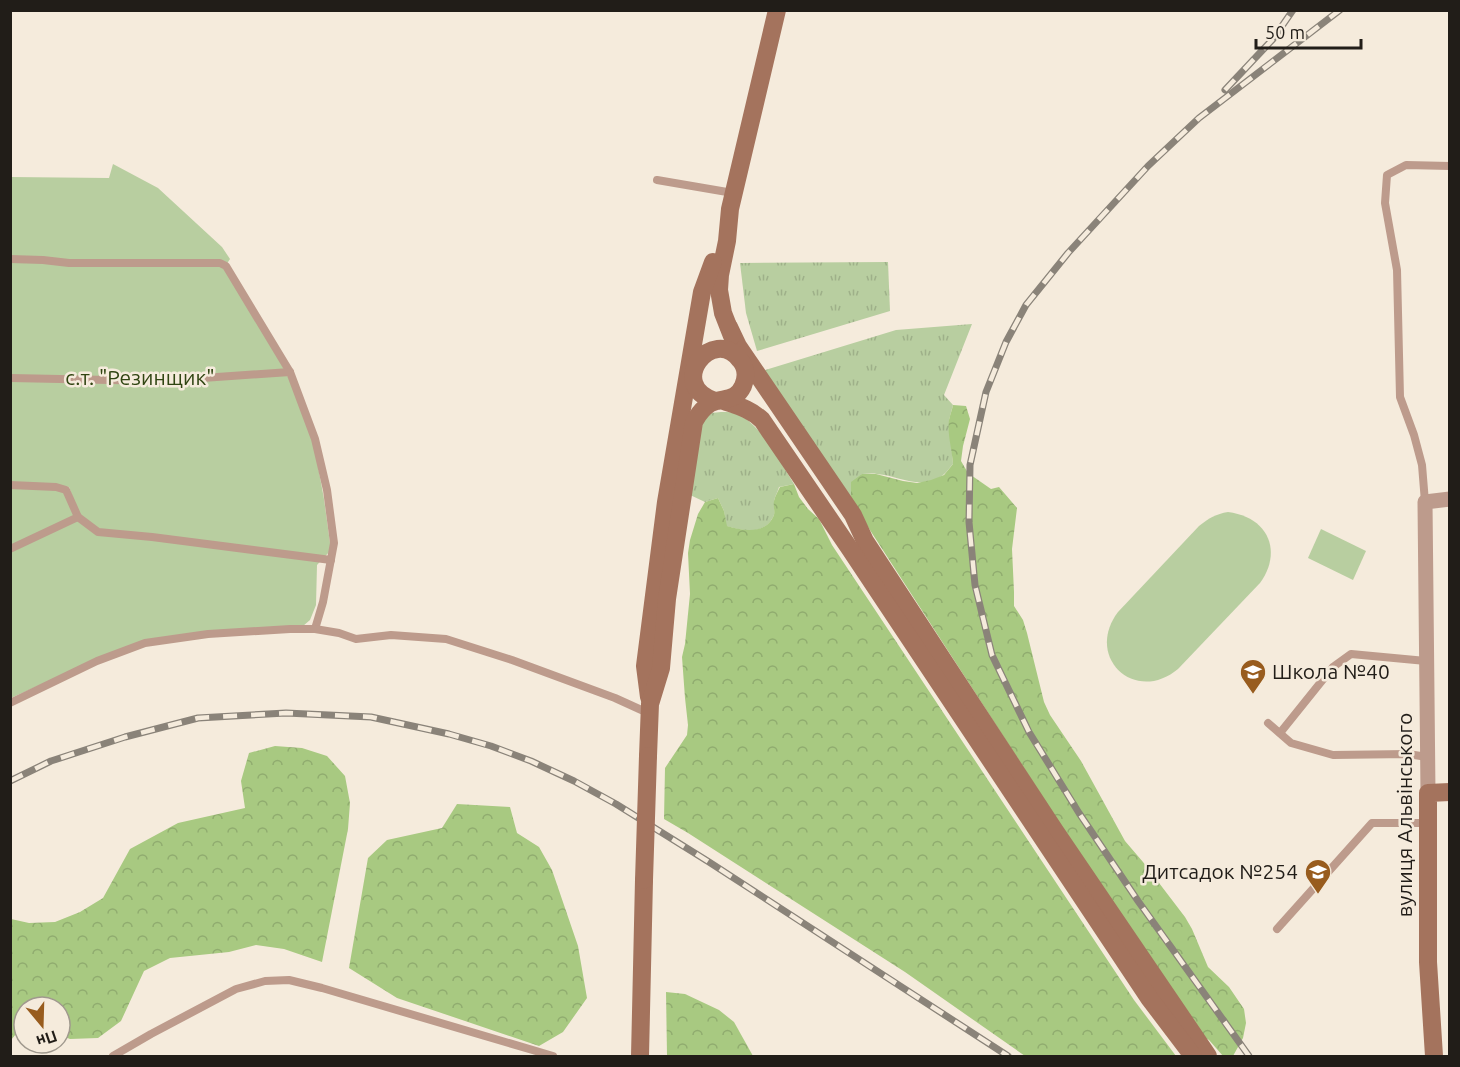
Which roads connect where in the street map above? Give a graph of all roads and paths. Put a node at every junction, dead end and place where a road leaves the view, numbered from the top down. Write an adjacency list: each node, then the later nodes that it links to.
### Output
1 (777, 10): 4 (street)
2 (1449, 166): 16 (lane)
3 (657, 180): 4 (lane)
4 (732, 201): 6 (street); 7 (street)
5 (10, 259): 10 (lane)
6 (713, 262): 9 (street); 12 (street)
7 (729, 327): 8 (street); 18 (street)
8 (743, 365): 9 (street); 13 (street); 18 (street)
9 (695, 369): 12 (street); 13 (street)
10 (290, 372): 11 (lane); 20 (lane)
11 (10, 378)
12 (684, 395): 24 (street)
13 (719, 401): 24 (street); 35 (street)
14 (10, 485): 17 (lane)
15 (1449, 499): 16 (street)
16 (1425, 501): 22 (street, вулиця Альвінського)
17 (78, 518): 19 (lane); 20 (lane)
18 (865, 541): 36 (street)
19 (10, 549)
20 (331, 560): 21 (lane)
21 (315, 629): 23 (lane); 24 (lane)
22 (1426, 661): 26 (lane); 27 (street, вулиця Альвінського)
23 (10, 703)
24 (650, 709): 34 (street, bridge)
25 (1268, 723): 26 (lane)
26 (1280, 733): 27 (lane)
27 (1427, 757): 28 (street, вулиця Альвінського)
28 (1428, 792): 29 (street); 30 (street, вулиця Альвінського)
29 (1449, 792)
30 (1428, 823): 31 (lane); 37 (street, вулиця Альвінського)
31 (1277, 929)
32 (113, 1056): 33 (lane)
33 (553, 1056)
34 (640, 1056)
35 (1193, 1056)
36 (1208, 1056)
37 (1434, 1056)

